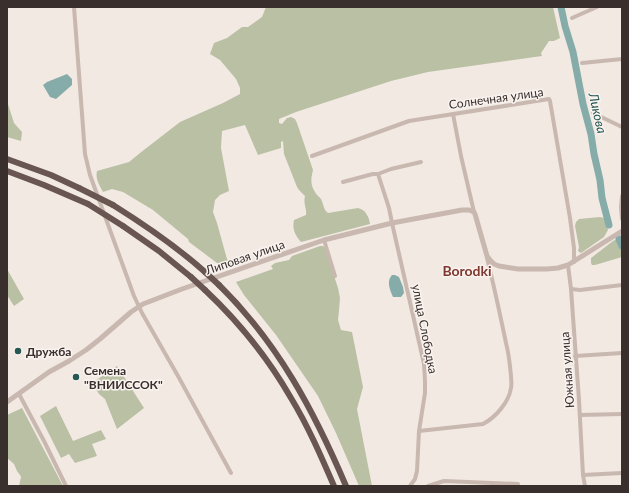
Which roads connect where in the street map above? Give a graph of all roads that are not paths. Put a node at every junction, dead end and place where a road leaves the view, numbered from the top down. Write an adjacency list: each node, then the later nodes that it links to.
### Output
1 (74, 7): 26 (street)
2 (597, 7): 3 (street)
3 (572, 18)
4 (622, 59): 5 (street)
5 (582, 63)
6 (593, 113): 8 (street)
7 (453, 114): 9 (street, Солнечная улица); 16 (street); 22 (street, Солнечная улица)
8 (622, 127)
9 (312, 156)
10 (7, 160): 40 (highway, bridge)
11 (421, 162): 13 (street)
12 (7, 171): 39 (highway, bridge)
13 (378, 174): 14 (street); 18 (street, улица Слободка)
14 (344, 182)
15 (622, 196): 17 (street)
16 (474, 212): 18 (street, Липовая улица); 21 (street)
17 (622, 219)
18 (392, 223): 20 (street, Липовая улица); 33 (street, улица Слободка)
19 (622, 231): 22 (street)
20 (324, 240): 23 (street); 26 (street, Липовая улица)
21 (487, 256): 22 (street); 33 (street)
22 (570, 263): 25 (street, Южная улица)
23 (335, 276)
24 (622, 285): 25 (street)
25 (571, 289): 28 (street, Южная улица)
26 (139, 306): 29 (street, Липовая улица); 34 (street)
27 (622, 353): 28 (street)
28 (575, 356): 32 (street, Южная улица)
29 (19, 394): 30 (street, Липовая улица); 38 (street)
30 (7, 402)
31 (622, 414): 32 (street)
32 (580, 415): 36 (street, Южная улица)
33 (419, 431): 41 (street, улица Слободка)
34 (231, 473)
35 (622, 473): 36 (street)
36 (583, 475): 43 (street, Южная улица)
37 (518, 484): 42 (street)
38 (66, 486)
39 (334, 486)
40 (346, 486)
41 (410, 486)
42 (428, 486)
43 (585, 486)

